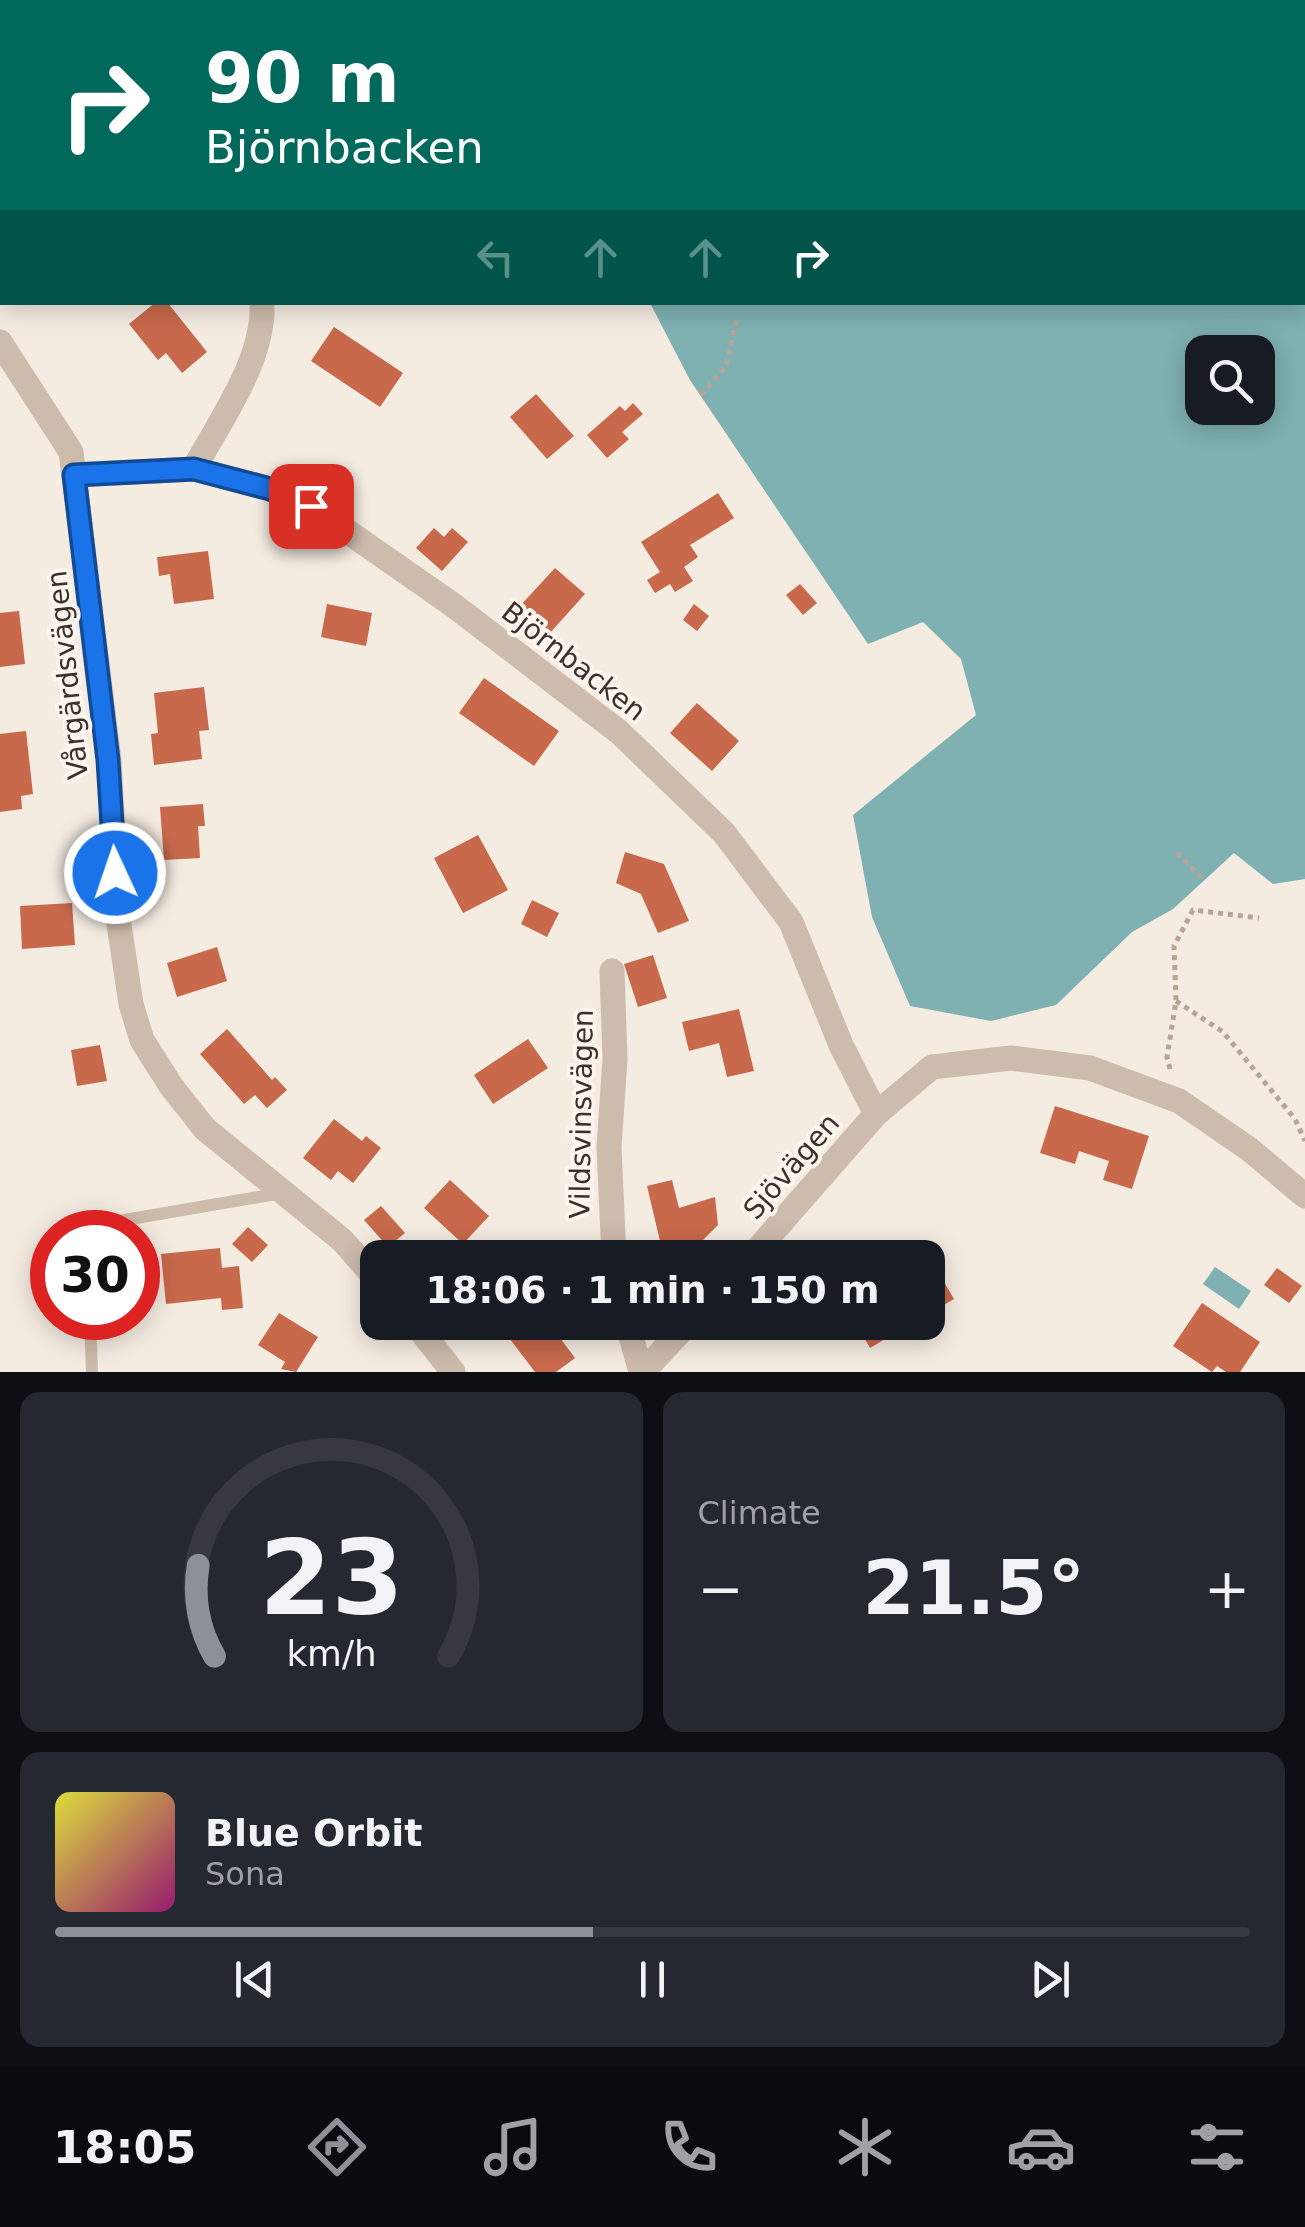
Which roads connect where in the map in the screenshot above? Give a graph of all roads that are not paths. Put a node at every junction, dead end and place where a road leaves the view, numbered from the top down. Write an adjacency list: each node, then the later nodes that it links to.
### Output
1 (261, 305): 3 (street)
2 (0, 342): 4 (street, Vårgärdsvägen)
3 (194, 469): 4 (street, Björnbacken); 6 (street, Björnbacken)
4 (74, 475): 7 (street, Vårgärdsvägen)
5 (612, 971): 10 (street, Vildsvinsvägen)
6 (876, 1114): 8 (street, Sjövägen); 11 (street, Sjövägen)
7 (284, 1193): 9 (lane); 12 (street, Vårgärdsvägen)
8 (1305, 1196)
9 (160, 1214)
10 (613, 1240)
11 (766, 1240)
12 (360, 1260)
13 (91, 1340): 17 (lane)
14 (428, 1340): 18 (street)
15 (632, 1340): 19 (street)
16 (672, 1340): 19 (street)
17 (92, 1372)
18 (453, 1372)
19 (642, 1372)

